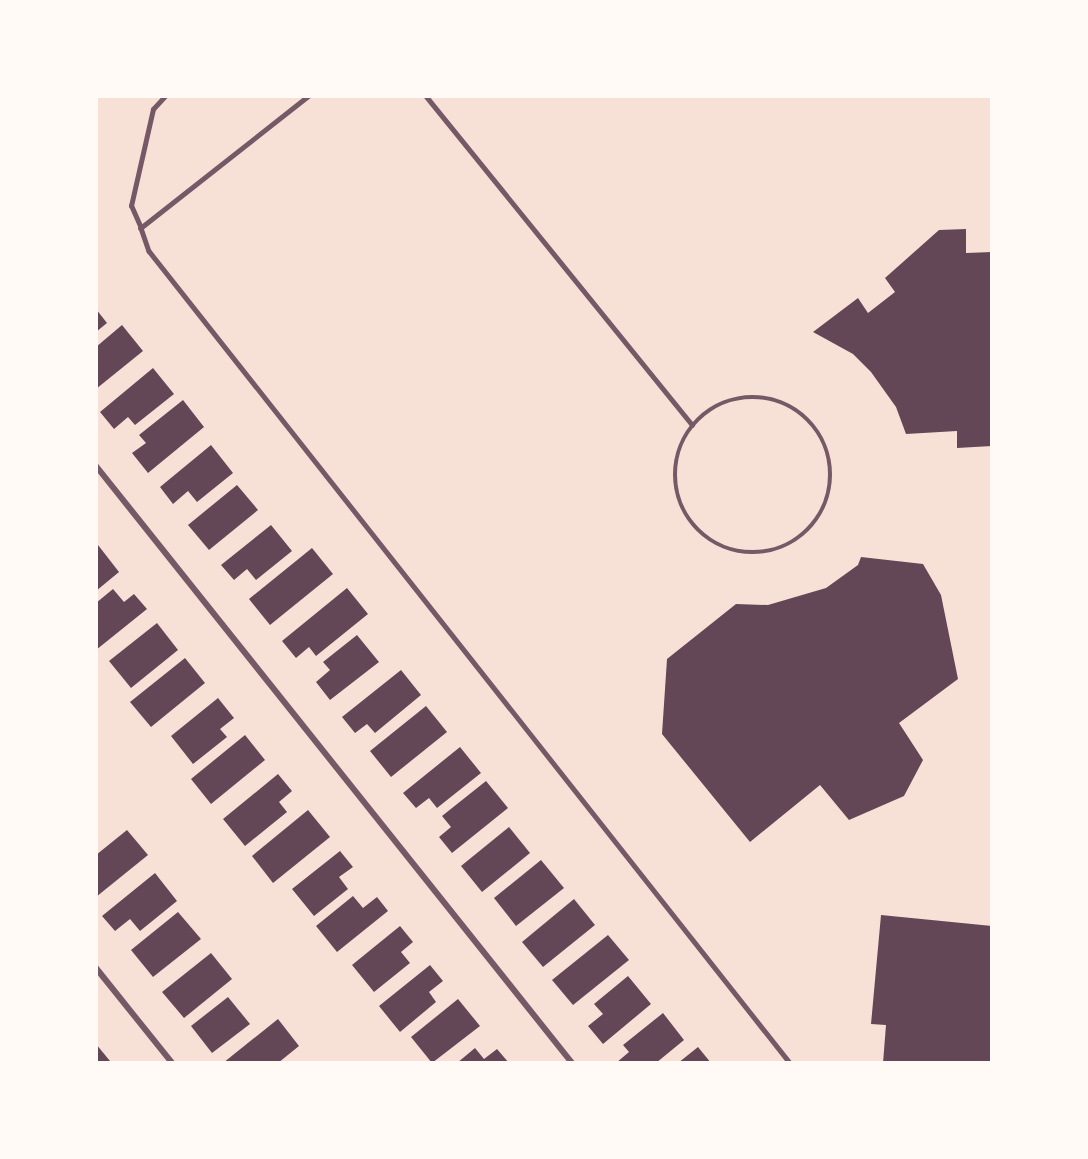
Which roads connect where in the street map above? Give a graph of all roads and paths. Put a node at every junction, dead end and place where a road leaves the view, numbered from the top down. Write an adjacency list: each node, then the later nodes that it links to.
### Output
1 (165, 96): 4 (lane)
2 (309, 96): 4 (lane)
3 (426, 96): 5 (lane)
4 (141, 228): 10 (lane)
5 (692, 425): 5 (lane)
6 (96, 466): 9 (street)
7 (96, 968): 8 (street)
8 (172, 1063)
9 (572, 1063)
10 (790, 1063)

